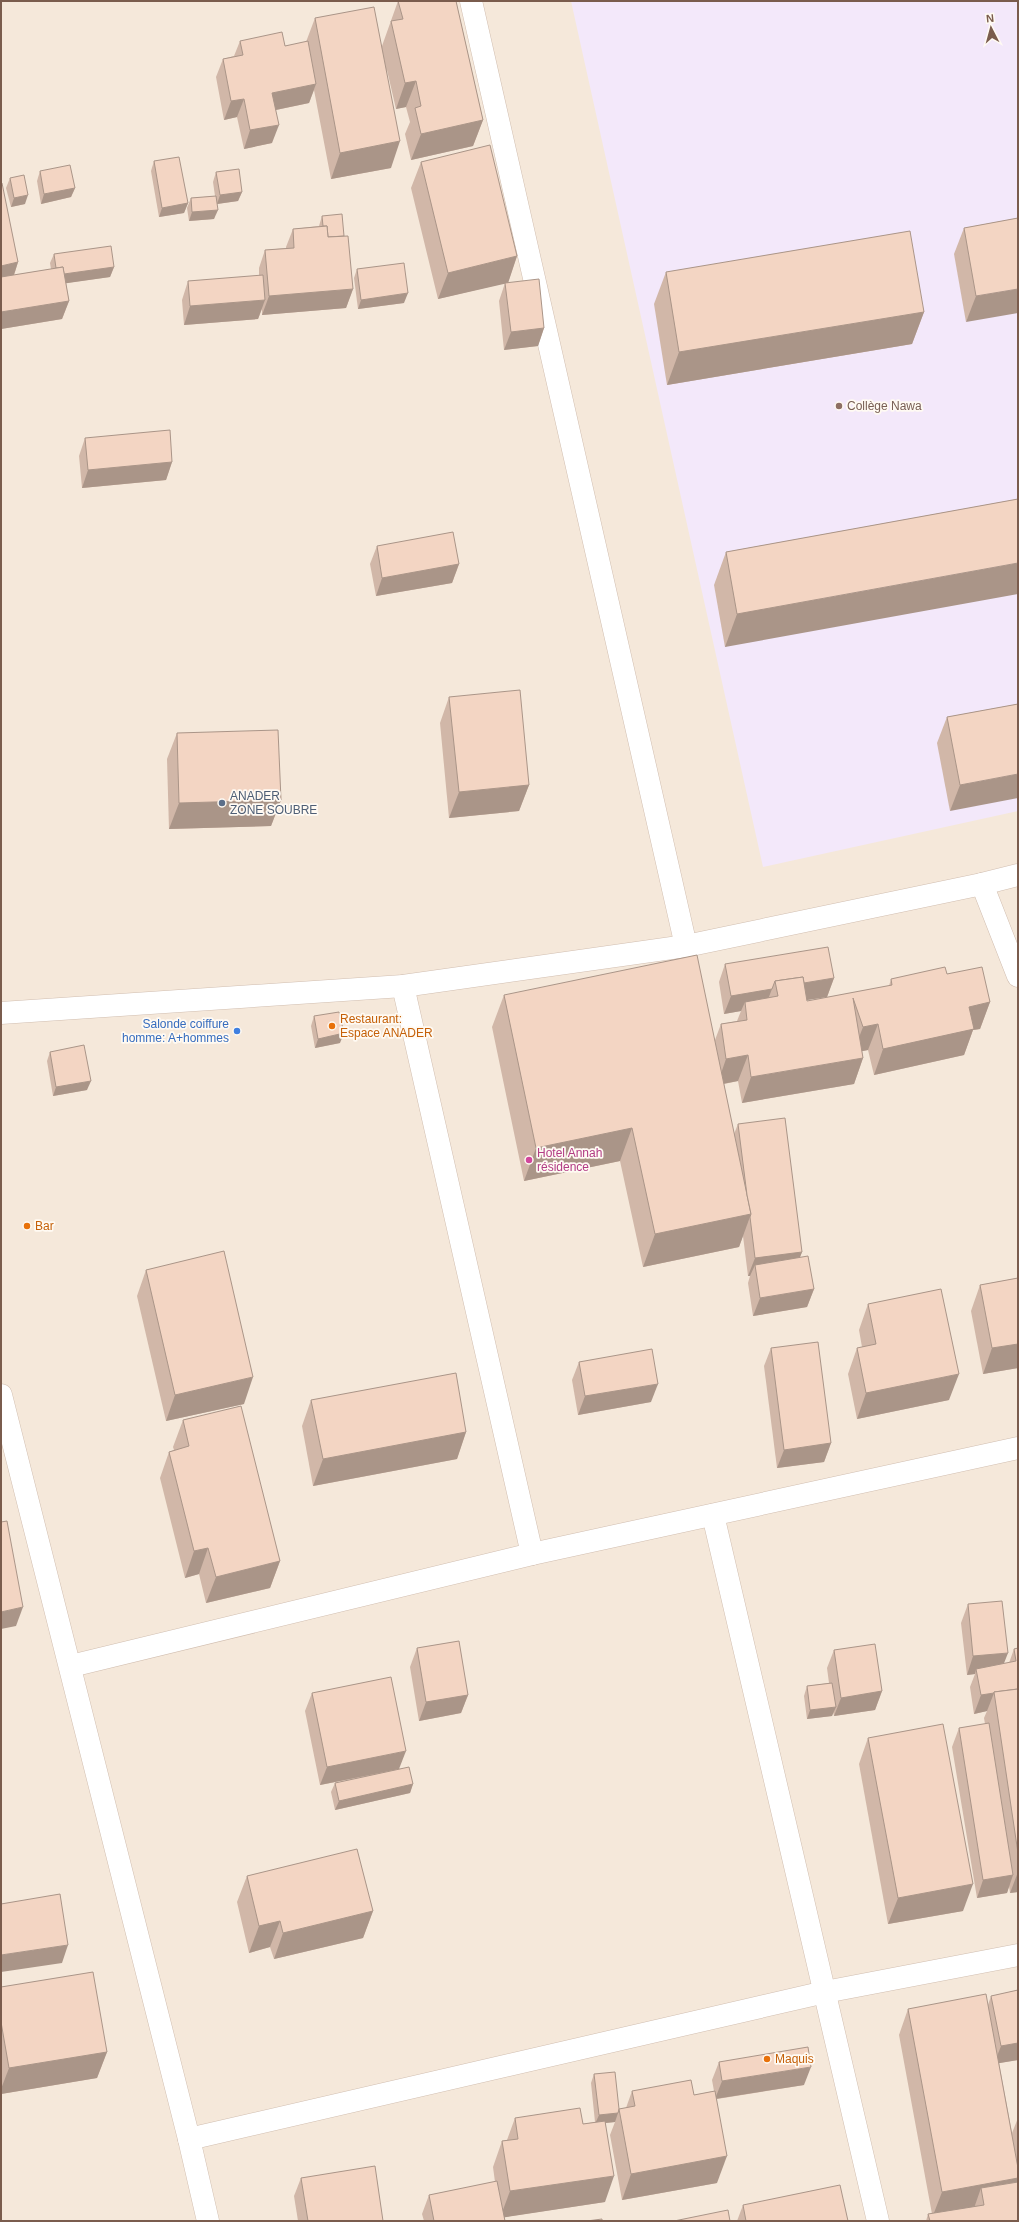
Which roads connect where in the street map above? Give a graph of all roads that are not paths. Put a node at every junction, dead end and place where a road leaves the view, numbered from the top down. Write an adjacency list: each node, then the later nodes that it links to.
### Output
1 (471, 1): 4 (street)
2 (1018, 876): 3 (street)
3 (982, 884): 4 (street); 5 (street)
4 (686, 946): 6 (street)
5 (1018, 976)
6 (403, 986): 7 (street); 11 (street)
7 (1, 1013)
8 (1, 1394): 12 (street)
9 (1018, 1448): 10 (street)
10 (713, 1515): 11 (street); 14 (street)
11 (532, 1554): 12 (street)
12 (71, 1666): 15 (street)
13 (1018, 1955): 14 (street)
14 (825, 1992): 15 (street); 17 (street)
15 (189, 2139): 16 (street)
16 (208, 2221)
17 (878, 2221)

